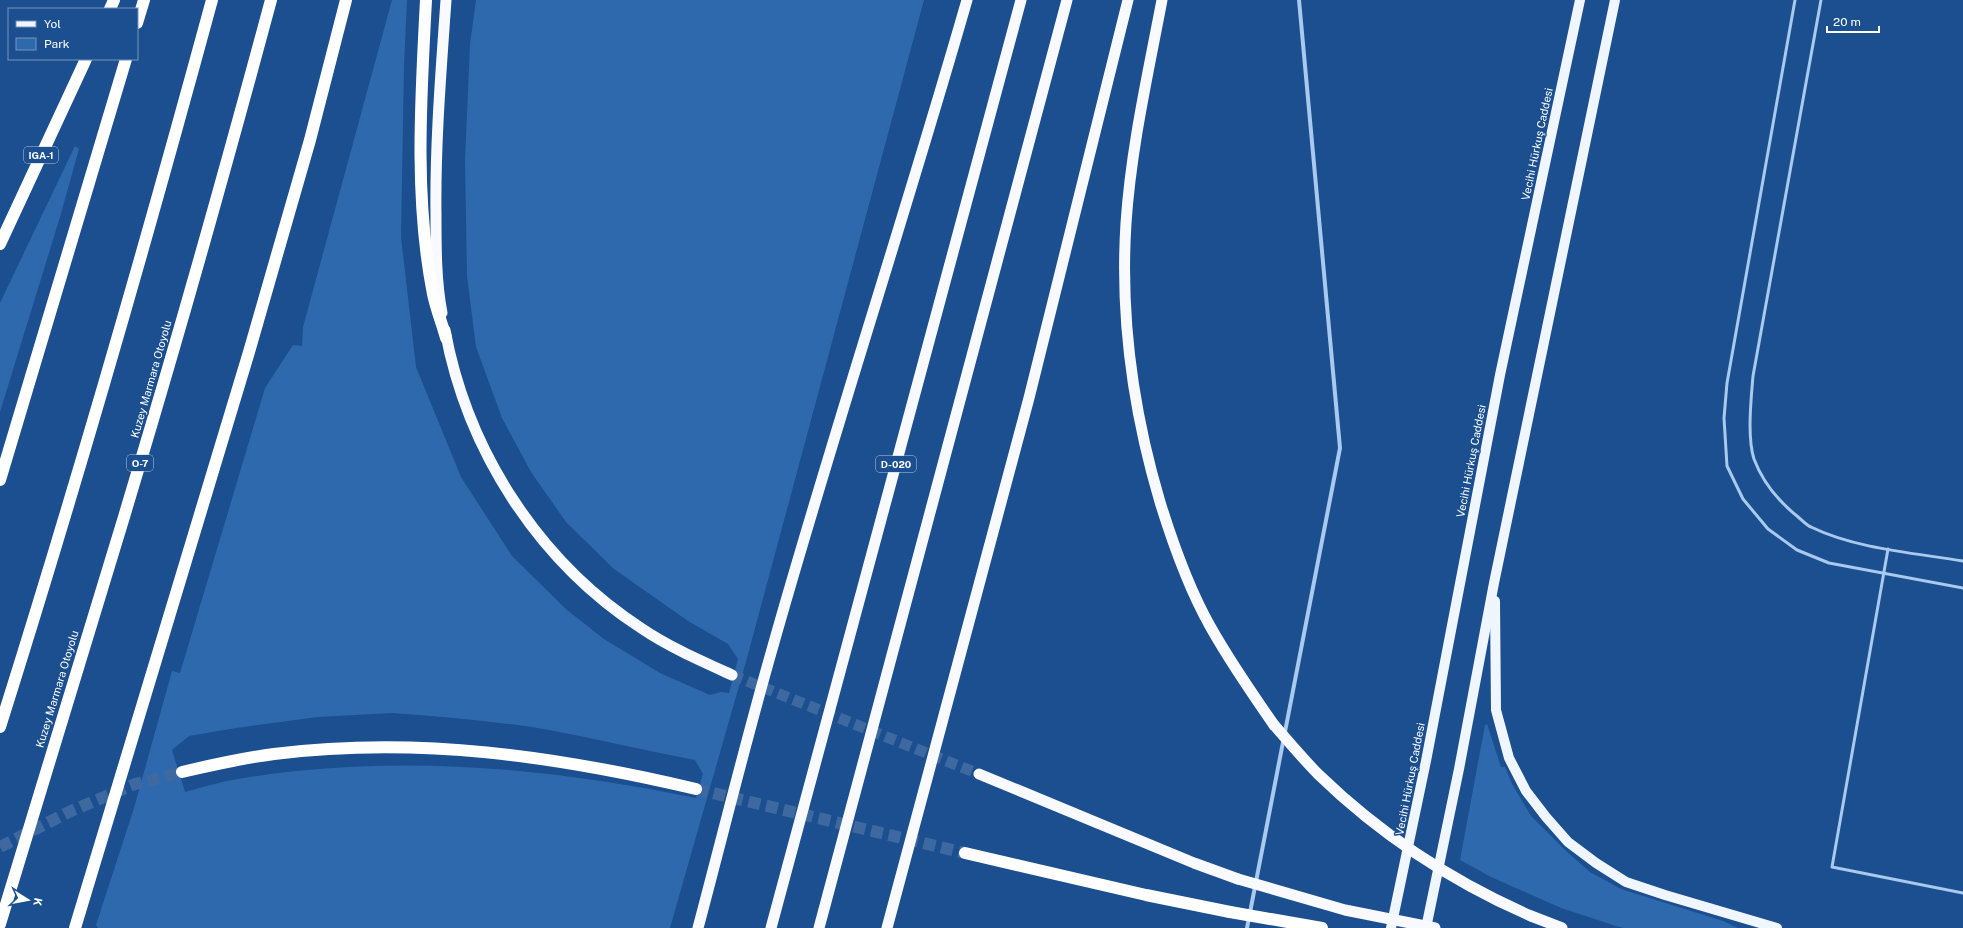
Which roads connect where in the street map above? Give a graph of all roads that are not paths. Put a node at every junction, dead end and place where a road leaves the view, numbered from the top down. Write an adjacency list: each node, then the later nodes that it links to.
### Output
1 (144, 0): 17 (highway)
2 (212, 0): 29 (highway)
3 (271, 0): 35 (highway, Kuzey Marmara Otoyolu / O-7)
4 (346, 0): 36 (highway)
5 (426, 0): 21 (highway)
6 (446, 0): 21 (highway)
7 (967, 0): 37 (highway)
8 (1021, 0): 38 (highway, D-020)
9 (1067, 0): 39 (highway)
10 (1128, 0): 40 (highway)
11 (1162, 0): 46 (highway, bridge)
12 (1299, 0): 41 (street)
13 (1580, 0): 43 (main road, Vecihi Hürkuş Caddesi)
14 (1615, 0): 26 (main road)
15 (1795, 0): 25 (lane)
16 (1821, 0): 23 (lane)
17 (138, 20)
18 (86, 60): 20 (highway, IGA-1)
19 (126, 60): 22 (highway)
20 (0, 244)
21 (446, 338): 28 (highway)
22 (0, 480)
23 (1888, 549): 24 (lane); 25 (lane)
24 (1963, 561)
25 (1884, 574): 27 (lane); 34 (lane)
26 (1494, 583): 44 (main road); 47 (main road)
27 (1963, 588)
28 (732, 675)
29 (0, 727)
30 (182, 772): 32 (highway)
31 (979, 774): 45 (highway, bridge)
32 (696, 789)
33 (965, 853): 42 (highway, bridge)
34 (1963, 893)
35 (0, 924)
36 (75, 928)
37 (698, 928)
38 (771, 928)
39 (819, 928)
40 (888, 928)
41 (1247, 928)
42 (1322, 928)
43 (1391, 928)
44 (1426, 928)
45 (1435, 928)
46 (1562, 928)
47 (1777, 928)

